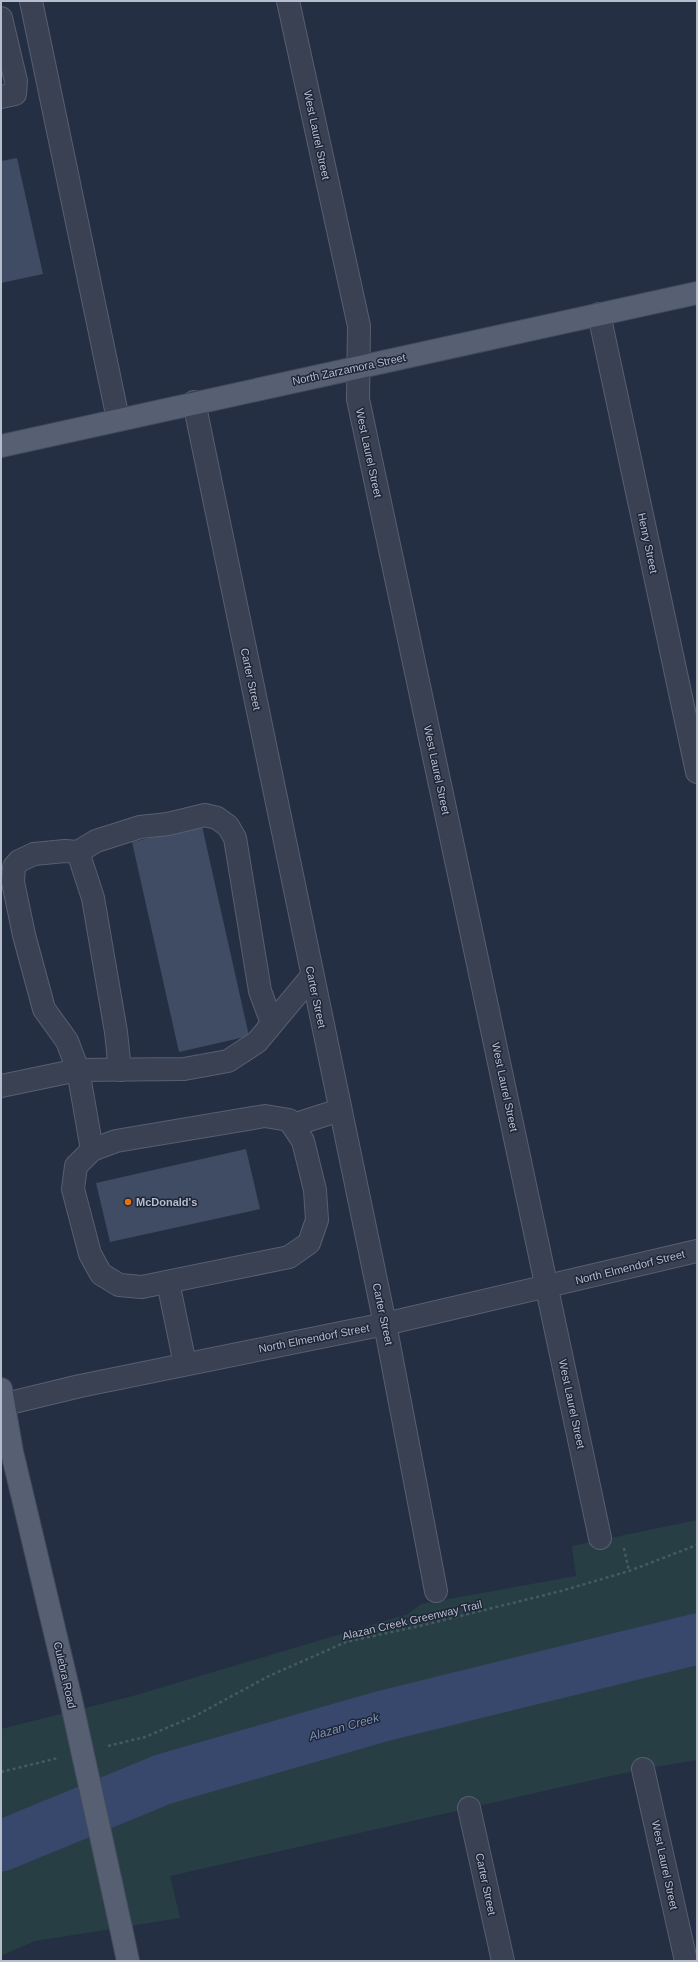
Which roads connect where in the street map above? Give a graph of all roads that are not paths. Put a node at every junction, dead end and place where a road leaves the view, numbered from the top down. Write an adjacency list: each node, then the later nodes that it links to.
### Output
1 (31, 1): 9 (street)
2 (288, 1): 7 (street, West Laurel Street)
3 (1, 18): 4 (street)
4 (1, 97)
5 (697, 293): 6 (main road, North Zarzamora Street)
6 (599, 314): 7 (main road, North Zarzamora Street); 11 (street, Henry Street)
7 (359, 366): 8 (main road, North Zarzamora Street); 23 (street, West Laurel Street)
8 (194, 402): 9 (main road, North Zarzamora Street); 13 (street, Carter Street)
9 (118, 419): 10 (main road, North Zarzamora Street)
10 (1, 446)
11 (697, 772)
12 (78, 852): 14 (street); 15 (street); 16 (street)
13 (312, 976): 14 (street); 18 (street, Carter Street)
14 (272, 1023): 16 (street)
15 (78, 1070): 16 (street); 17 (street); 20 (street)
16 (120, 1070)
17 (1, 1086)
18 (340, 1110): 19 (street); 24 (street, Carter Street)
19 (293, 1125): 20 (street); 22 (street)
20 (92, 1150): 22 (street)
21 (697, 1250): 23 (street, North Elmendorf Street)
22 (168, 1282): 25 (street)
23 (547, 1287): 24 (street, North Elmendorf Street); 27 (street, West Laurel Street)
24 (385, 1324): 25 (street, North Elmendorf Street); 28 (street, Carter Street)
25 (186, 1364): 26 (street, North Elmendorf Street)
26 (2, 1400): 31 (main road, Culebra Road, bridge)
27 (600, 1538)
28 (436, 1591)
29 (643, 1769): 33 (street, West Laurel Street)
30 (469, 1808): 32 (street, Carter Street)
31 (128, 1961)
32 (503, 1961)
33 (686, 1961)

